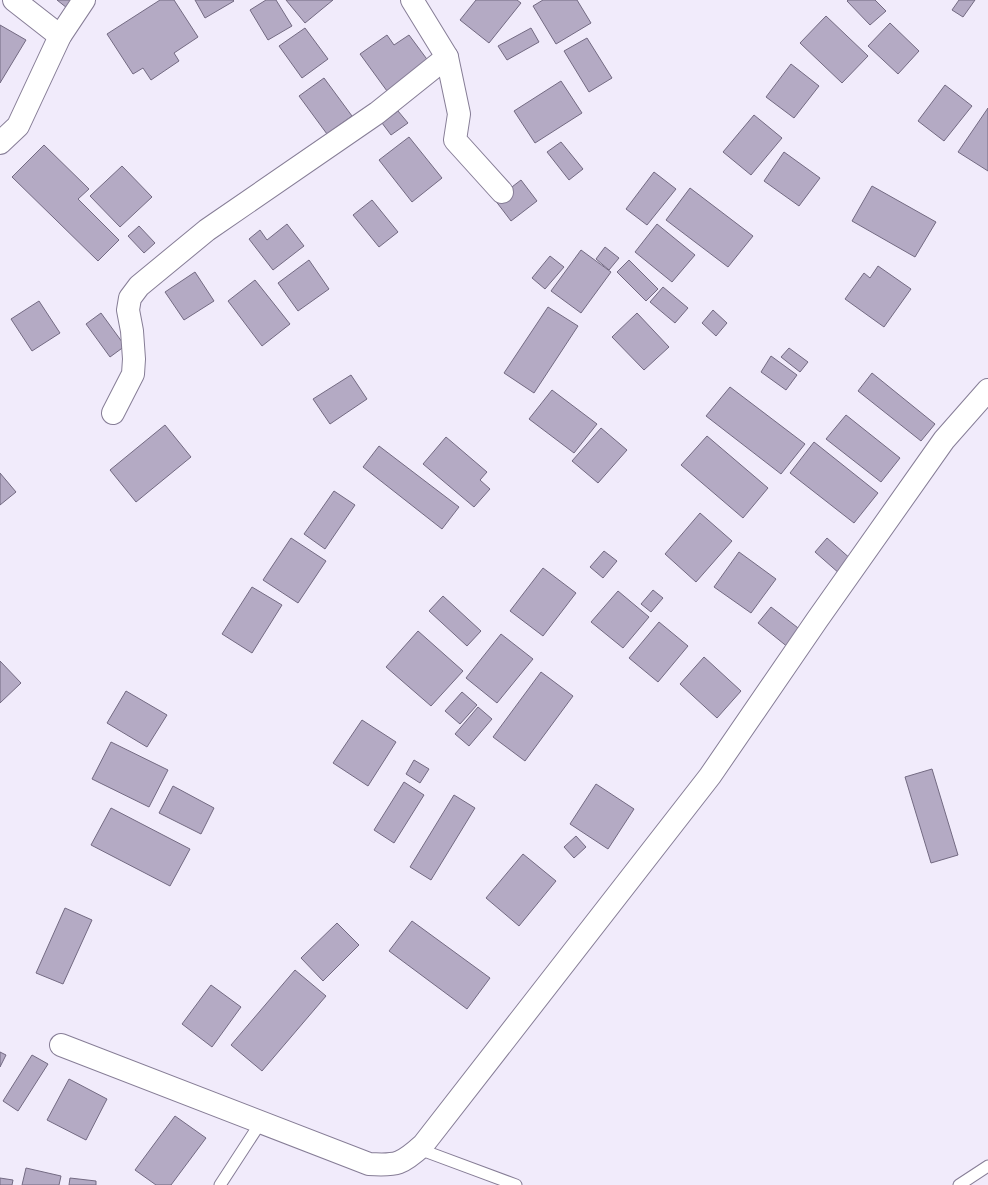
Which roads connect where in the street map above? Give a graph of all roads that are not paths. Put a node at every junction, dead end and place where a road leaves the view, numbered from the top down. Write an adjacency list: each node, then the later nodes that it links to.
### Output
1 (14, 0): 4 (street)
2 (84, 0): 4 (street)
3 (412, 0): 5 (street)
4 (60, 36): 6 (street)
5 (448, 57): 7 (street); 9 (street)
6 (0, 142)
7 (502, 192)
8 (988, 390): 12 (street)
9 (113, 413)
10 (61, 1045): 11 (street)
11 (261, 1122): 12 (street); 14 (lane)
12 (419, 1149): 15 (lane)
13 (988, 1166): 16 (lane)
14 (220, 1185)
15 (516, 1185)
16 (959, 1185)

